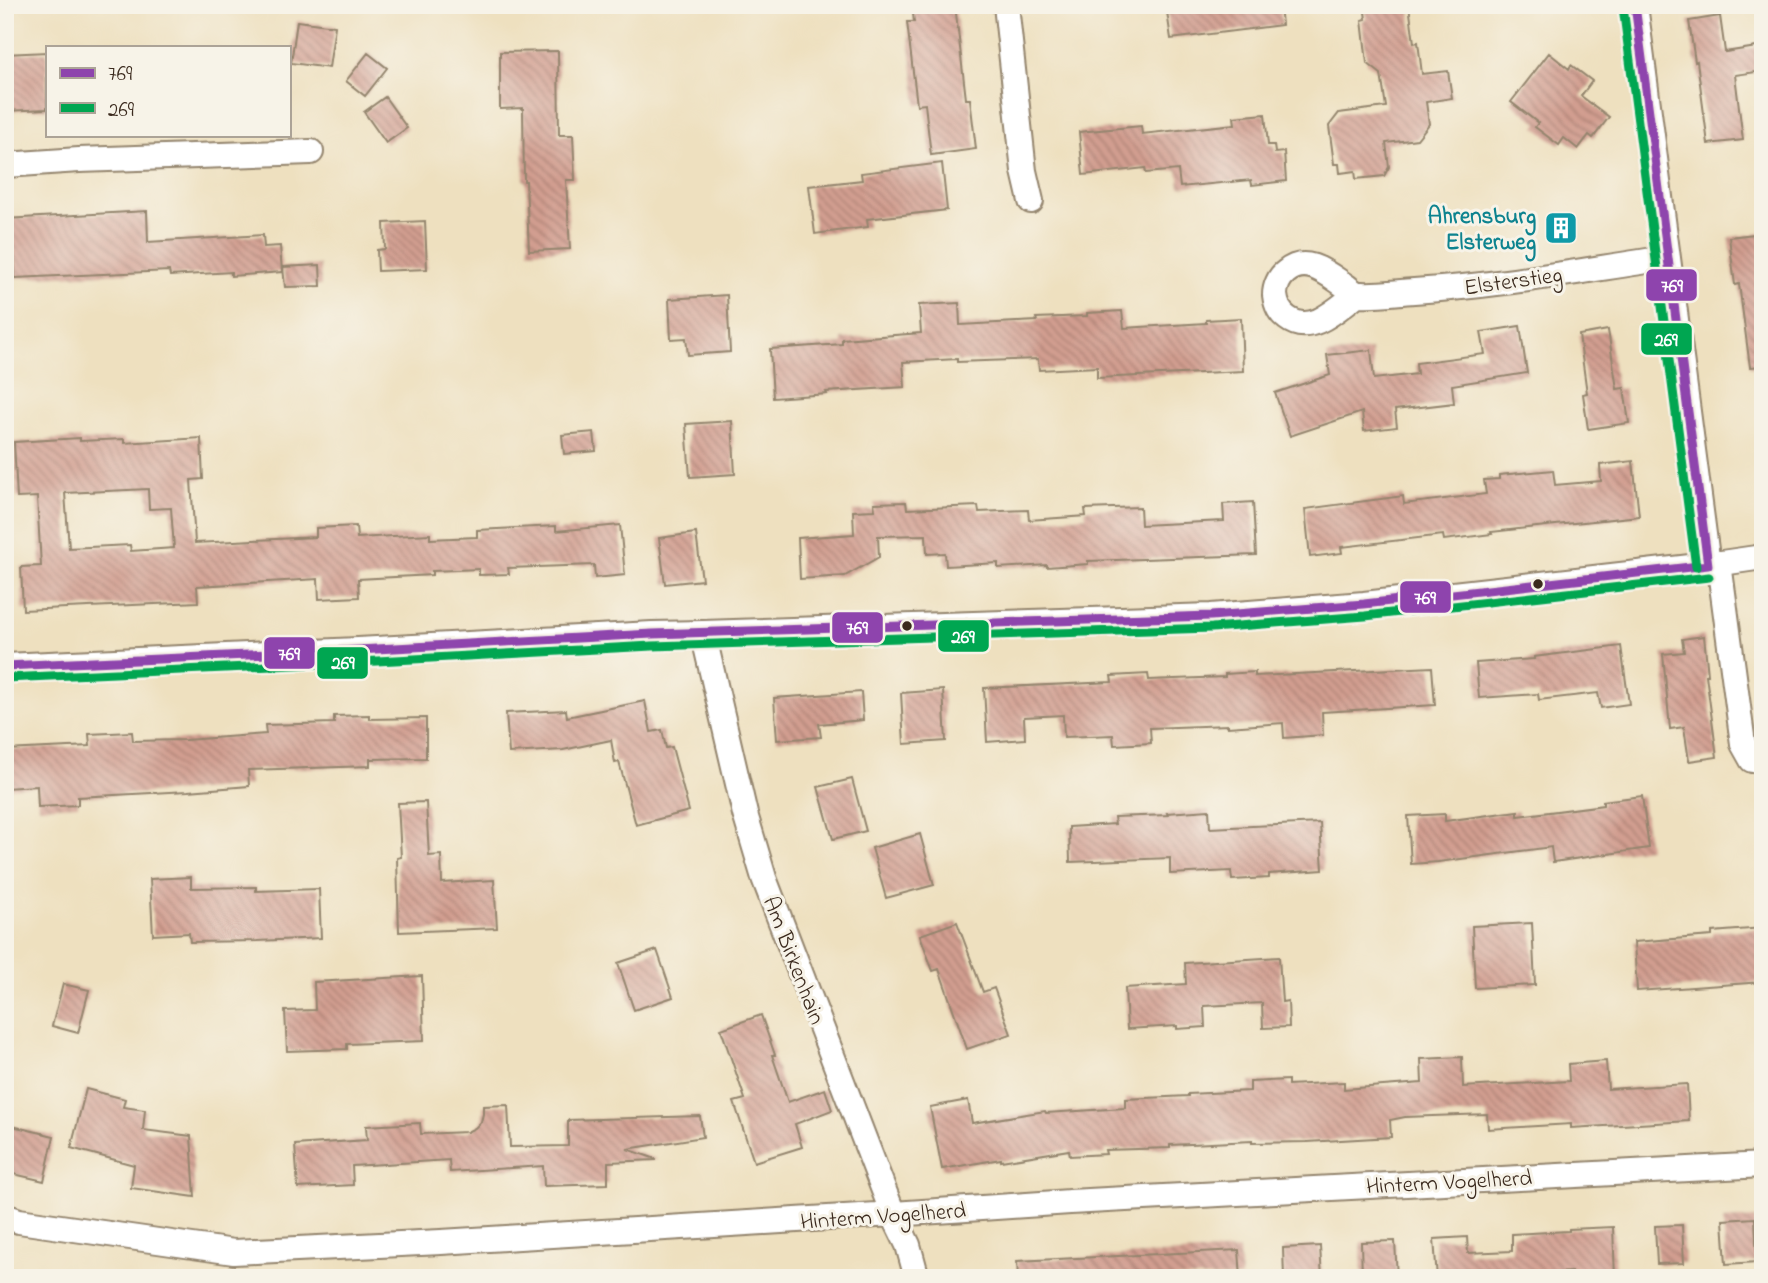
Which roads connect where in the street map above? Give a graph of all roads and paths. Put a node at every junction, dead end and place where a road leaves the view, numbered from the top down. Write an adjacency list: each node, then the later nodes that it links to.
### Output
1 (1006, 5): 5 (street)
2 (1634, 5): 6 (street)
3 (311, 152): 4 (street)
4 (5, 165)
5 (1031, 201)
6 (1668, 258): 7 (street, Elsterstieg); 9 (street)
7 (1357, 294)
8 (1763, 556): 9 (street)
9 (1714, 564): 10 (street); 12 (street)
10 (703, 634): 11 (street); 14 (street, Am Birkenhain)
11 (5, 666)
12 (1752, 760)
13 (1763, 1165): 14 (street, Hinterm Vogelherd)
14 (893, 1214): 15 (street, Hinterm Vogelherd); 16 (street, Am Birkenhain)
15 (5, 1216)
16 (917, 1278)

